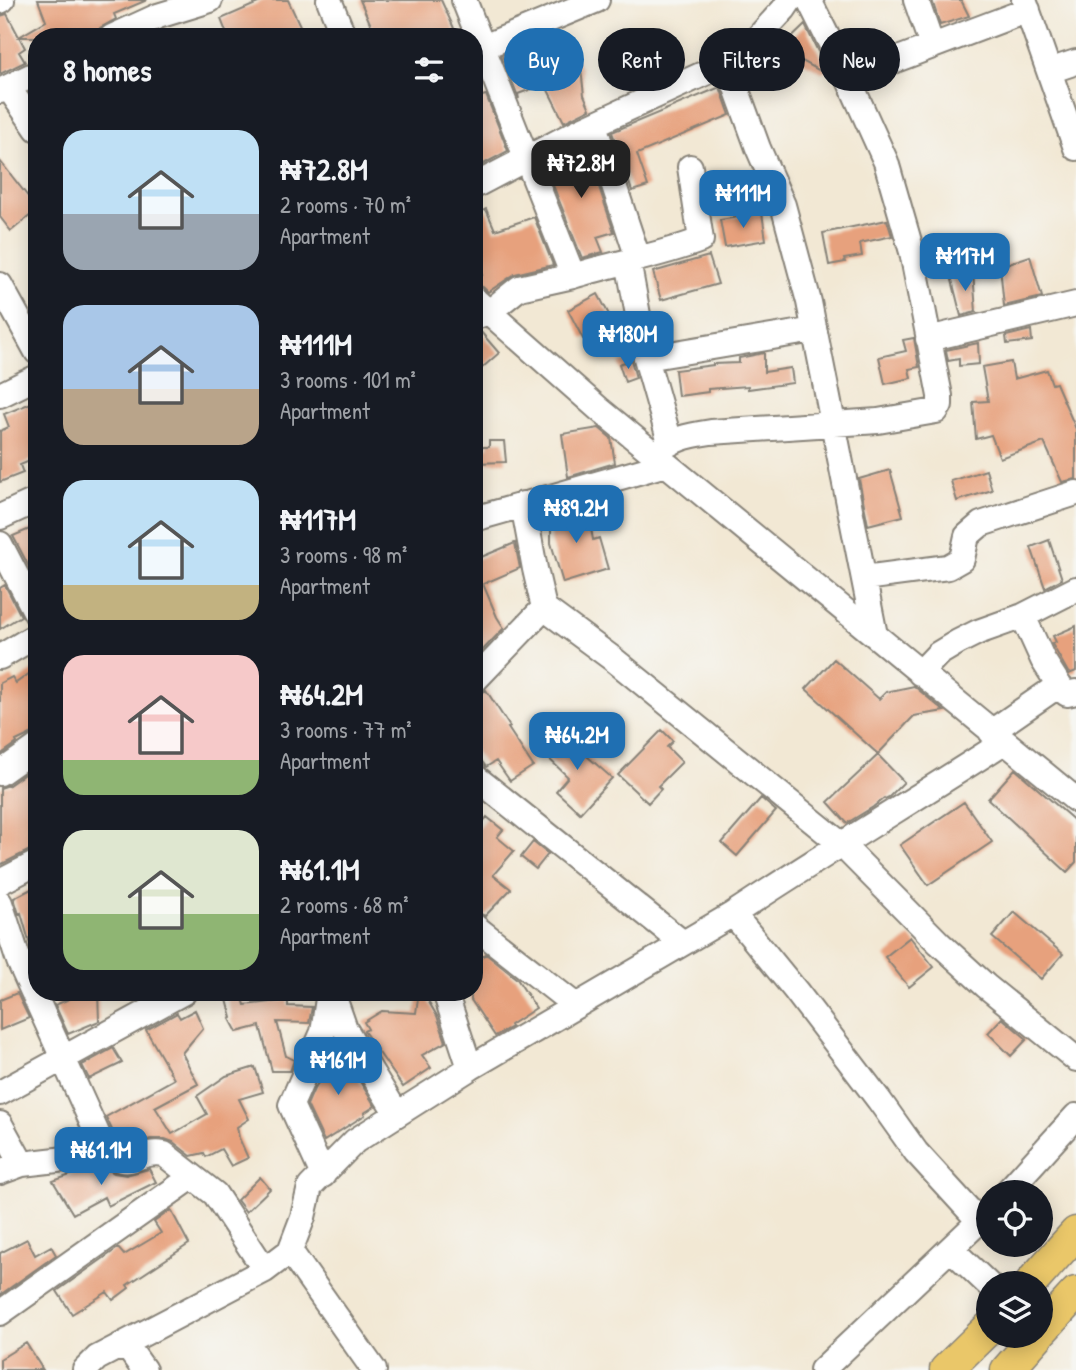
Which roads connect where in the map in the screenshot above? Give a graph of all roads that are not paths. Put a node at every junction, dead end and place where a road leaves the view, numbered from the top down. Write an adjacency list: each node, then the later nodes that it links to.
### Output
1 (210, 0): 9 (street)
2 (329, 0): 10 (street)
3 (464, 0): 11 (street)
4 (595, 0): 15 (street)
5 (790, 0): 12 (street)
6 (809, 0): 13 (street)
7 (916, 0): 14 (street)
8 (1026, 5): 14 (street); 19 (street)
9 (132, 28)
10 (341, 28)
11 (474, 28)
12 (767, 28)
13 (823, 28)
14 (932, 46): 17 (street)
15 (483, 47)
16 (483, 53): 28 (street)
17 (900, 58)
18 (1076, 62): 19 (street)
19 (1049, 71): 27 (street)
20 (699, 75): 26 (street)
21 (28, 77): 22 (street)
22 (4, 89): 25 (street)
23 (737, 91): 37 (street)
24 (854, 91): 39 (street)
25 (28, 118)
26 (594, 125): 28 (street); 31 (street)
27 (1075, 144)
28 (526, 158): 30 (street); 32 (street)
29 (690, 167): 31 (street)
30 (483, 181)
31 (633, 260): 32 (street); 40 (street)
32 (573, 276): 35 (street)
33 (0, 285): 38 (street)
34 (1076, 304): 39 (street)
35 (483, 307)
36 (483, 312): 44 (street)
37 (814, 330): 40 (street); 43 (street)
38 (28, 336)
39 (928, 339): 43 (street)
40 (646, 358): 44 (street)
41 (28, 381): 42 (street)
42 (0, 395)
43 (832, 424): 44 (street); 51 (street)
44 (664, 453): 47 (street); 56 (street)
45 (1076, 493): 51 (street)
46 (28, 504): 49 (street)
47 (523, 504): 48 (street); 54 (street)
48 (483, 515)
49 (0, 517)
50 (0, 544): 53 (street)
51 (864, 578): 56 (street)
52 (1076, 589): 55 (street)
53 (28, 598)
54 (544, 608): 59 (street); 67 (street)
55 (1023, 616): 60 (street); 61 (street)
56 (875, 635): 60 (street)
57 (28, 640): 58 (street)
58 (0, 657)
59 (483, 672)
60 (919, 673): 62 (street)
61 (1067, 688): 62 (street)
62 (998, 737): 66 (street); 67 (street)
63 (28, 753): 64 (street)
64 (0, 773)
65 (483, 783): 73 (street)
66 (1076, 800)
67 (841, 844): 71 (street); 82 (street)
68 (28, 868): 69 (street)
69 (0, 882)
70 (0, 903): 74 (street)
71 (733, 914): 73 (street); 93 (street)
72 (483, 933): 80 (street)
73 (682, 943): 80 (street)
74 (28, 957)
75 (44, 1001): 81 (street)
76 (168, 1001): 81 (street)
77 (328, 1001): 90 (street)
78 (334, 1001): 85 (street)
79 (448, 1001): 83 (street)
80 (576, 1006): 83 (street)
81 (64, 1058): 84 (street); 88 (street)
82 (1076, 1059)
83 (470, 1068): 85 (street)
84 (0, 1094)
85 (397, 1114): 90 (street)
86 (1076, 1116): 92 (street)
87 (0, 1124): 89 (street)
88 (109, 1154): 89 (street); 91 (street)
89 (11, 1168)
90 (323, 1175): 97 (street)
91 (192, 1177): 98 (street); 102 (street)
92 (1018, 1180)
93 (976, 1209)
94 (976, 1225): 96 (street)
95 (1076, 1233): 99 (main road)
96 (951, 1249): 100 (street); 110 (street)
97 (290, 1251): 98 (street); 109 (street)
98 (265, 1270): 106 (street)
99 (1042, 1271)
100 (976, 1273)
101 (1076, 1293): 103 (main road)
102 (0, 1313)
103 (1053, 1318)
104 (976, 1341): 111 (main road)
105 (1026, 1348): 112 (main road)
106 (115, 1349): 107 (street); 108 (street)
107 (85, 1370)
108 (144, 1370)
109 (374, 1370)
110 (822, 1370)
111 (946, 1370)
112 (1007, 1370)

